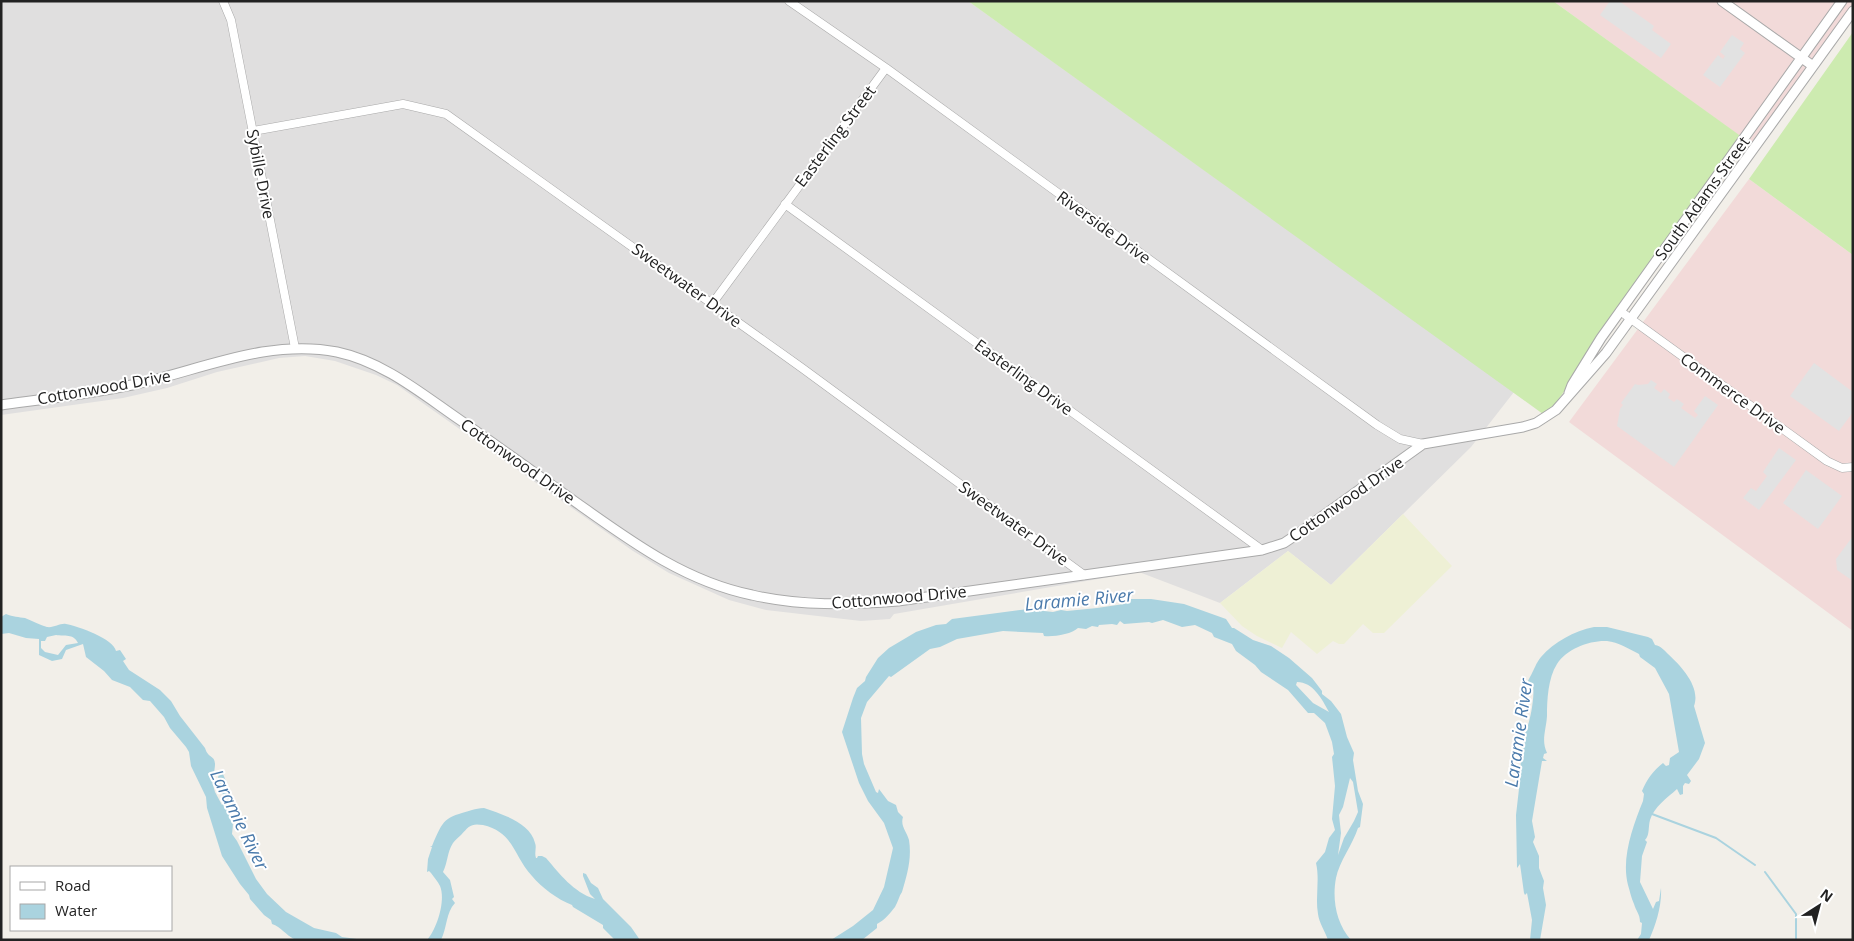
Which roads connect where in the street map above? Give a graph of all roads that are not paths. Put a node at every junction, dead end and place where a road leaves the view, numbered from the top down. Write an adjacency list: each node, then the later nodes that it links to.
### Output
1 (223, 1): 10 (street, Sybille Drive)
2 (789, 1): 5 (street, Riverside Drive)
3 (1722, 1): 7 (street)
4 (1842, 1): 7 (street, South Adams Street)
5 (799, 4): 9 (street, Riverside Drive)
6 (1853, 10): 8 (street, South Adams Street)
7 (1802, 58): 8 (street); 13 (street, South Adams Street)
8 (1813, 66): 14 (street, South Adams Street)
9 (886, 68): 11 (street, Easterling Street); 19 (street, Riverside Drive)
10 (253, 131): 12 (street, Sweetwater Drive); 15 (street, Sybille Drive)
11 (785, 204): 12 (street, Easterling Street); 21 (street, Easterling Drive)
12 (712, 304): 22 (street, Sweetwater Drive)
13 (1620, 311): 14 (street, Commerce Drive); 16 (street, South Adams Street)
14 (1631, 319): 16 (street, South Adams Street); 20 (street, Commerce Drive)
15 (295, 348): 17 (street, Cottonwood Drive); 22 (street, Cottonwood Drive)
16 (1567, 398): 18 (street, South Adams Street)
17 (2, 402)
18 (1536, 423): 19 (street, Cottonwood Drive)
19 (1423, 444): 21 (street, Cottonwood Drive)
20 (1851, 467)
21 (1262, 550): 22 (street, Cottonwood Drive)
22 (1084, 575)

